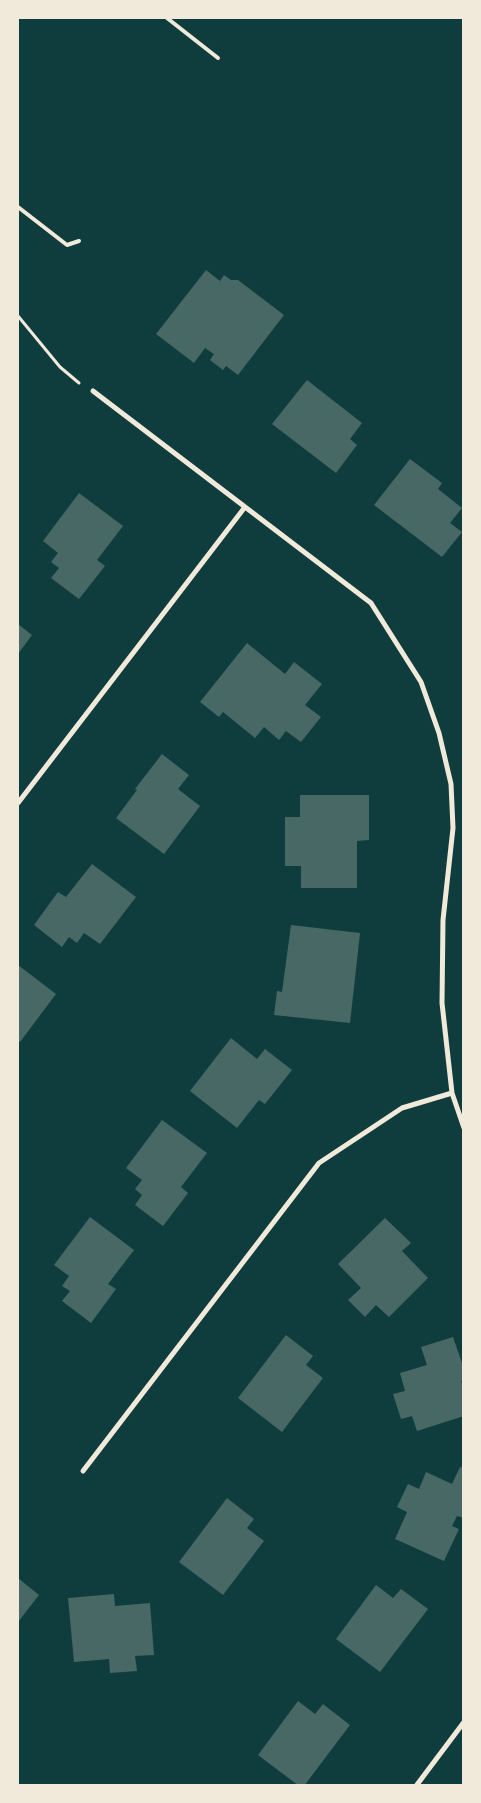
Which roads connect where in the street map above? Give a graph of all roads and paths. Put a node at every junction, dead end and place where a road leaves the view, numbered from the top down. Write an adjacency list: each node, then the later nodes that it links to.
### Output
1 (167, 18): 2 (lane)
2 (218, 58)
3 (18, 207): 4 (lane)
4 (79, 241)
5 (18, 316): 6 (path)
6 (93, 391): 7 (street)
7 (245, 507): 8 (street); 9 (street)
8 (18, 803)
9 (452, 1094): 10 (street); 11 (street)
10 (464, 1128)
11 (83, 1471)
12 (464, 1722): 13 (street)
13 (416, 1786)

